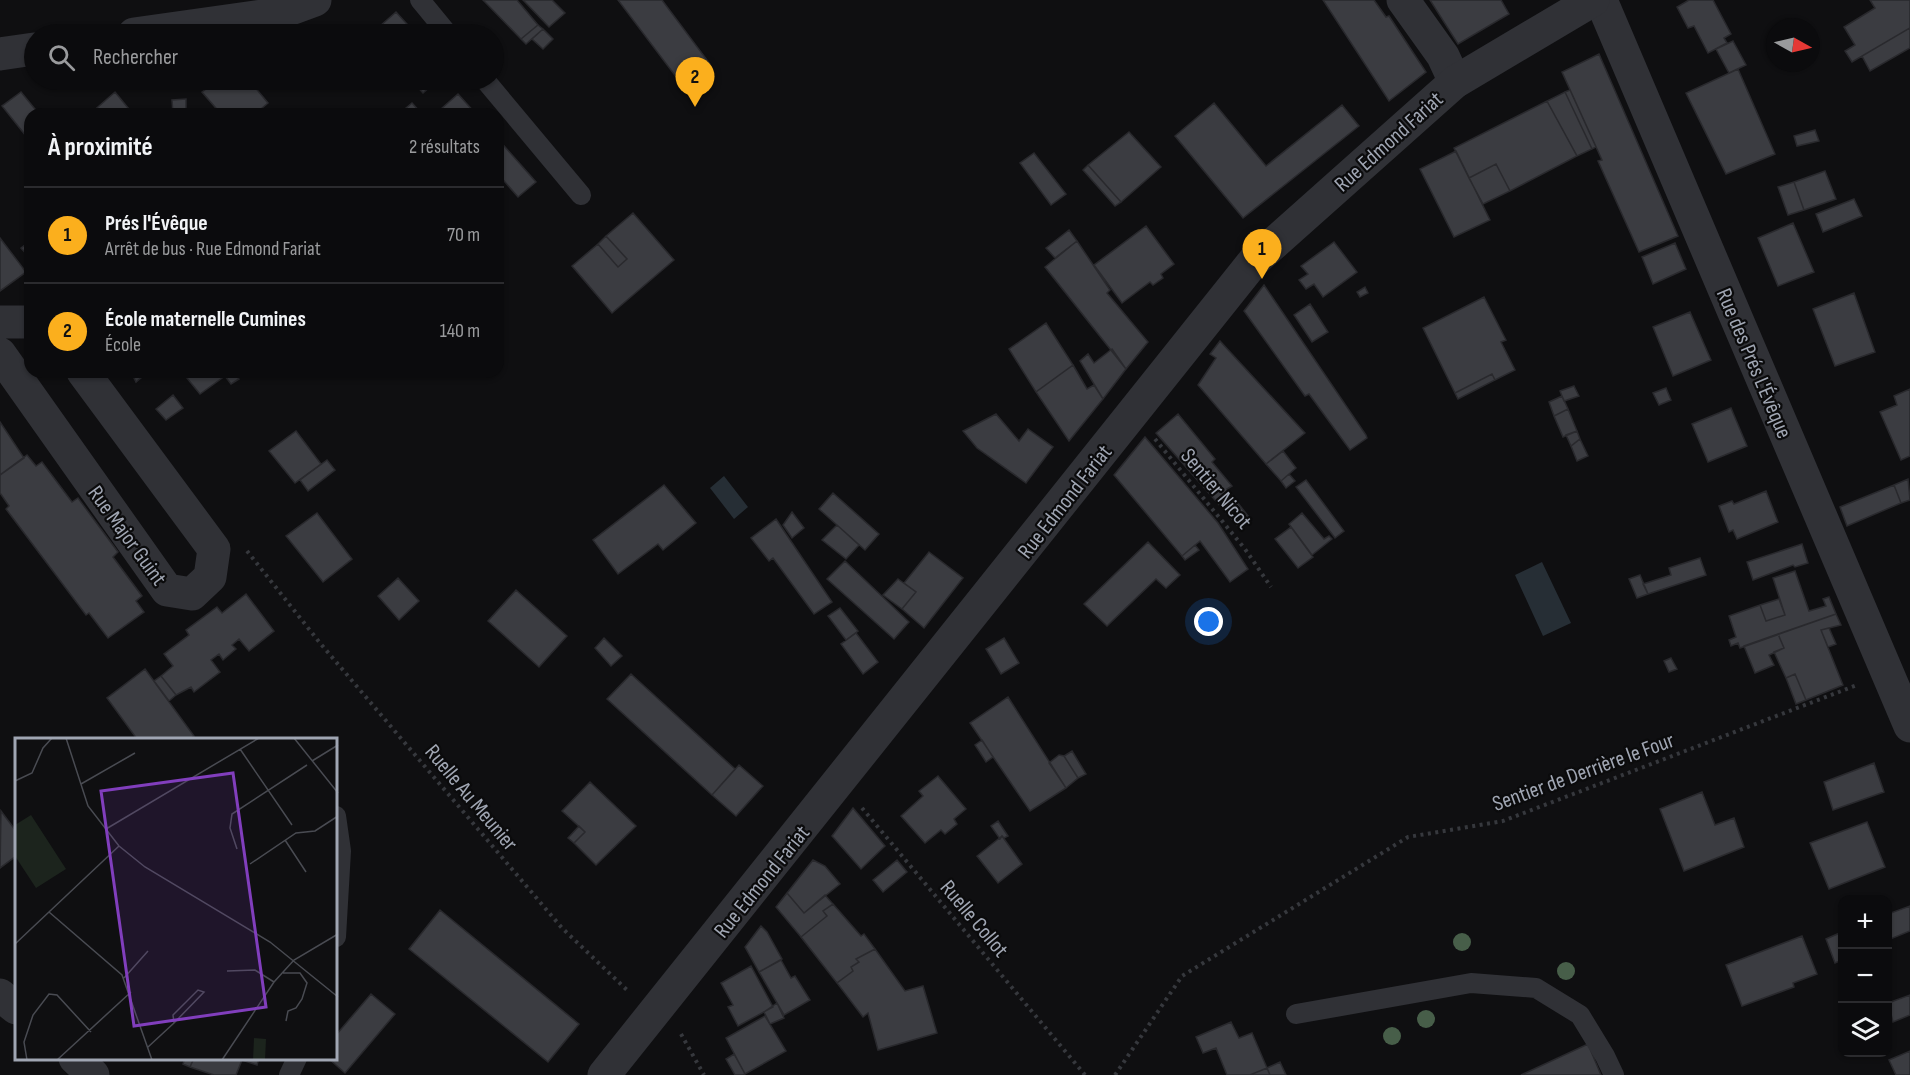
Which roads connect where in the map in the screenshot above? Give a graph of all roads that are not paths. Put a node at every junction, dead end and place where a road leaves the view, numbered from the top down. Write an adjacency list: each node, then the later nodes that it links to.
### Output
1 (315, 0): 6 (street)
2 (420, 0): 8 (lane)
3 (1403, 0): 11 (street)
4 (1593, 0): 11 (street, Rue Edmond Fariat)
5 (1601, 0): 18 (street, Rue des Prés L'Évêque)
6 (271, 7): 7 (street)
7 (185, 24)
8 (440, 24)
9 (24, 50): 10 (street)
10 (0, 54)
11 (1455, 82): 28 (street, Rue Edmond Fariat)
12 (493, 90): 13 (lane)
13 (581, 195)
14 (0, 322): 15 (street)
15 (24, 322)
16 (0, 354): 17 (street, Rue Major Guint)
17 (86, 378)
18 (1910, 726)
19 (338, 830): 20 (lane)
20 (338, 902)
21 (0, 995): 22 (street)
22 (15, 1007)
23 (1296, 1014): 29 (lane)
24 (76, 1060): 26 (street)
25 (296, 1060): 27 (lane)
26 (93, 1075)
27 (289, 1075)
28 (604, 1075)
29 (1614, 1075)

